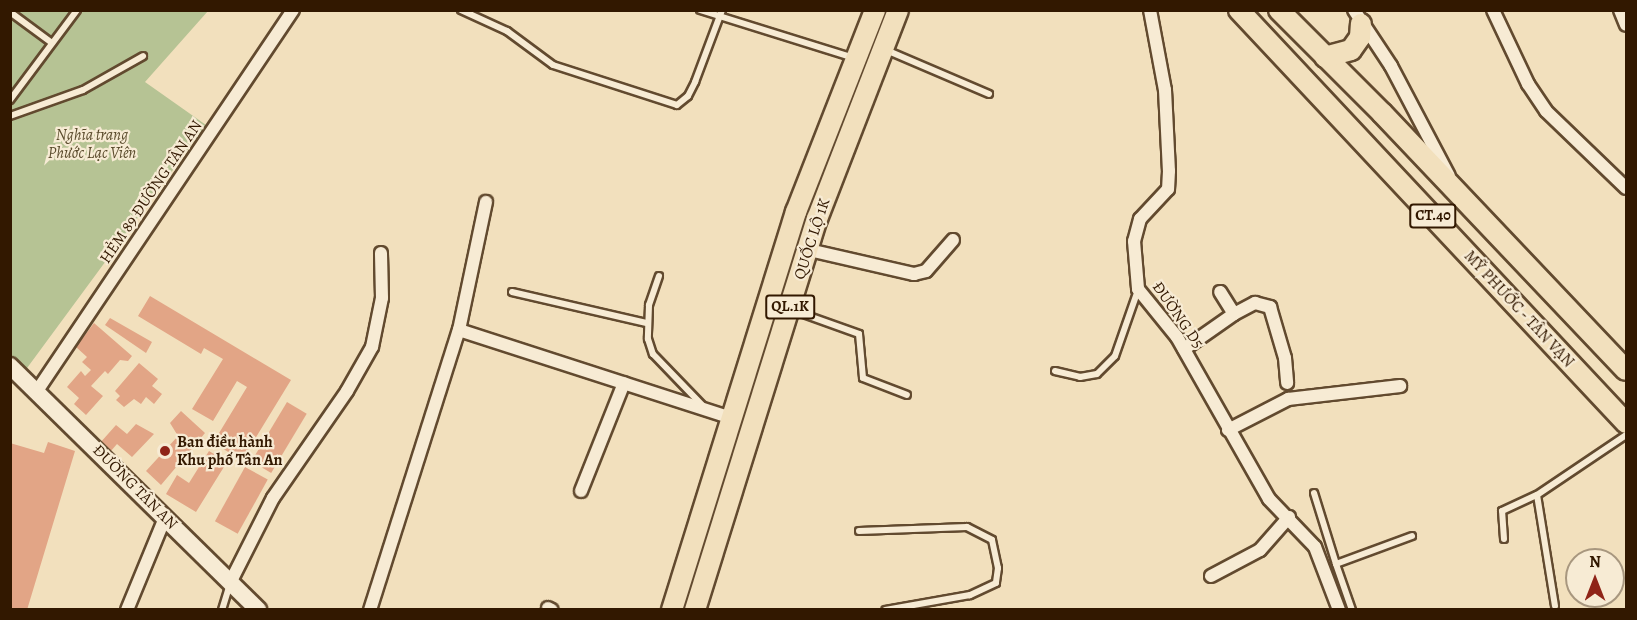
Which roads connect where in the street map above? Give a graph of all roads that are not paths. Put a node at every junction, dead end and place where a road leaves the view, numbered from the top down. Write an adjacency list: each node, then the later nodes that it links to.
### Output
1 (77, 10): 16 (lane)
2 (293, 10): 45 (street, HẺM 89 ĐƯỜNG TÂN AN)
3 (461, 10): 13 (lane)
4 (700, 10): 13 (lane)
5 (875, 10): 20 (main road, QUỐC LỘ 1K / QL.1K)
6 (898, 10): 17 (main road, QUỐC LỘ 1K / QL.1K)
7 (1150, 10): 31 (street, ĐƯỜNG D5)
8 (1239, 10): 49 (main road, MỸ PHƯỚC - TÂN VẠN / CT.40)
9 (1279, 10): 19 (main road, CT.40)
10 (1493, 10): 24 (street)
11 (1620, 10): 15 (street)
12 (10, 12): 16 (lane)
13 (720, 14): 20 (lane)
14 (1358, 17): 19 (main road); 25 (street)
15 (1626, 25)
16 (52, 44): 22 (lane)
17 (883, 48): 21 (lane); 28 (main road, QUỐC LỘ 1K / QL.1K)
18 (143, 56): 23 (lane)
19 (1325, 57): 25 (main road, CT.40)
20 (855, 58): 48 (main road, QUỐC LỘ 1K / QL.1K)
21 (989, 94)
22 (11, 99)
23 (10, 116)
24 (1626, 188)
25 (1458, 192): 40 (main road, CT.40)
26 (486, 202): 37 (street)
27 (952, 240): 28 (street)
28 (809, 250): 34 (main road, QUỐC LỘ 1K / QL.1K)
29 (381, 253): 62 (street)
30 (659, 276): 36 (lane)
31 (1138, 289): 38 (street, ĐƯỜNG D5); 41 (lane)
32 (512, 292): 36 (lane)
33 (1220, 292): 35 (street)
34 (789, 309): 46 (lane); 69 (main road, QUỐC LỘ 1K / QL.1K)
35 (1234, 314): 38 (street); 43 (street)
36 (646, 323): 47 (lane)
37 (459, 330): 42 (street); 67 (street)
38 (1184, 349): 50 (street, ĐƯỜNG D5)
39 (10, 366): 45 (street, ĐƯỜNG TÂN AN)
40 (1626, 370)
41 (1055, 371)
42 (624, 383): 47 (street); 52 (street)
43 (1287, 383)
44 (1400, 386): 50 (street)
45 (37, 391): 56 (street, ĐƯỜNG TÂN AN)
46 (907, 395)
47 (708, 411): 48 (street)
48 (731, 418): 68 (main road, QUỐC LỘ 1K / QL.1K)
49 (1626, 423)
50 (1228, 430): 55 (street, ĐƯỜNG D5)
51 (1626, 435): 54 (lane)
52 (581, 491)
53 (1314, 494): 60 (lane)
54 (1537, 495): 59 (lane); 63 (lane)
55 (1289, 517): 61 (street); 71 (street, ĐƯỜNG D5)
56 (165, 518): 62 (street, ĐƯỜNG TÂN AN); 64 (street)
57 (859, 531): 70 (lane)
58 (1412, 536): 60 (lane)
59 (1504, 539)
60 (1336, 564): 72 (lane)
61 (1211, 576)
62 (231, 581): 65 (lane); 66 (street, ĐƯỜNG TÂN AN)
63 (1555, 606)
64 (127, 609)
65 (222, 609)
66 (258, 609)
67 (370, 609)
68 (672, 609)
69 (695, 609)
70 (885, 609)
71 (1339, 609)
72 (1352, 609)

